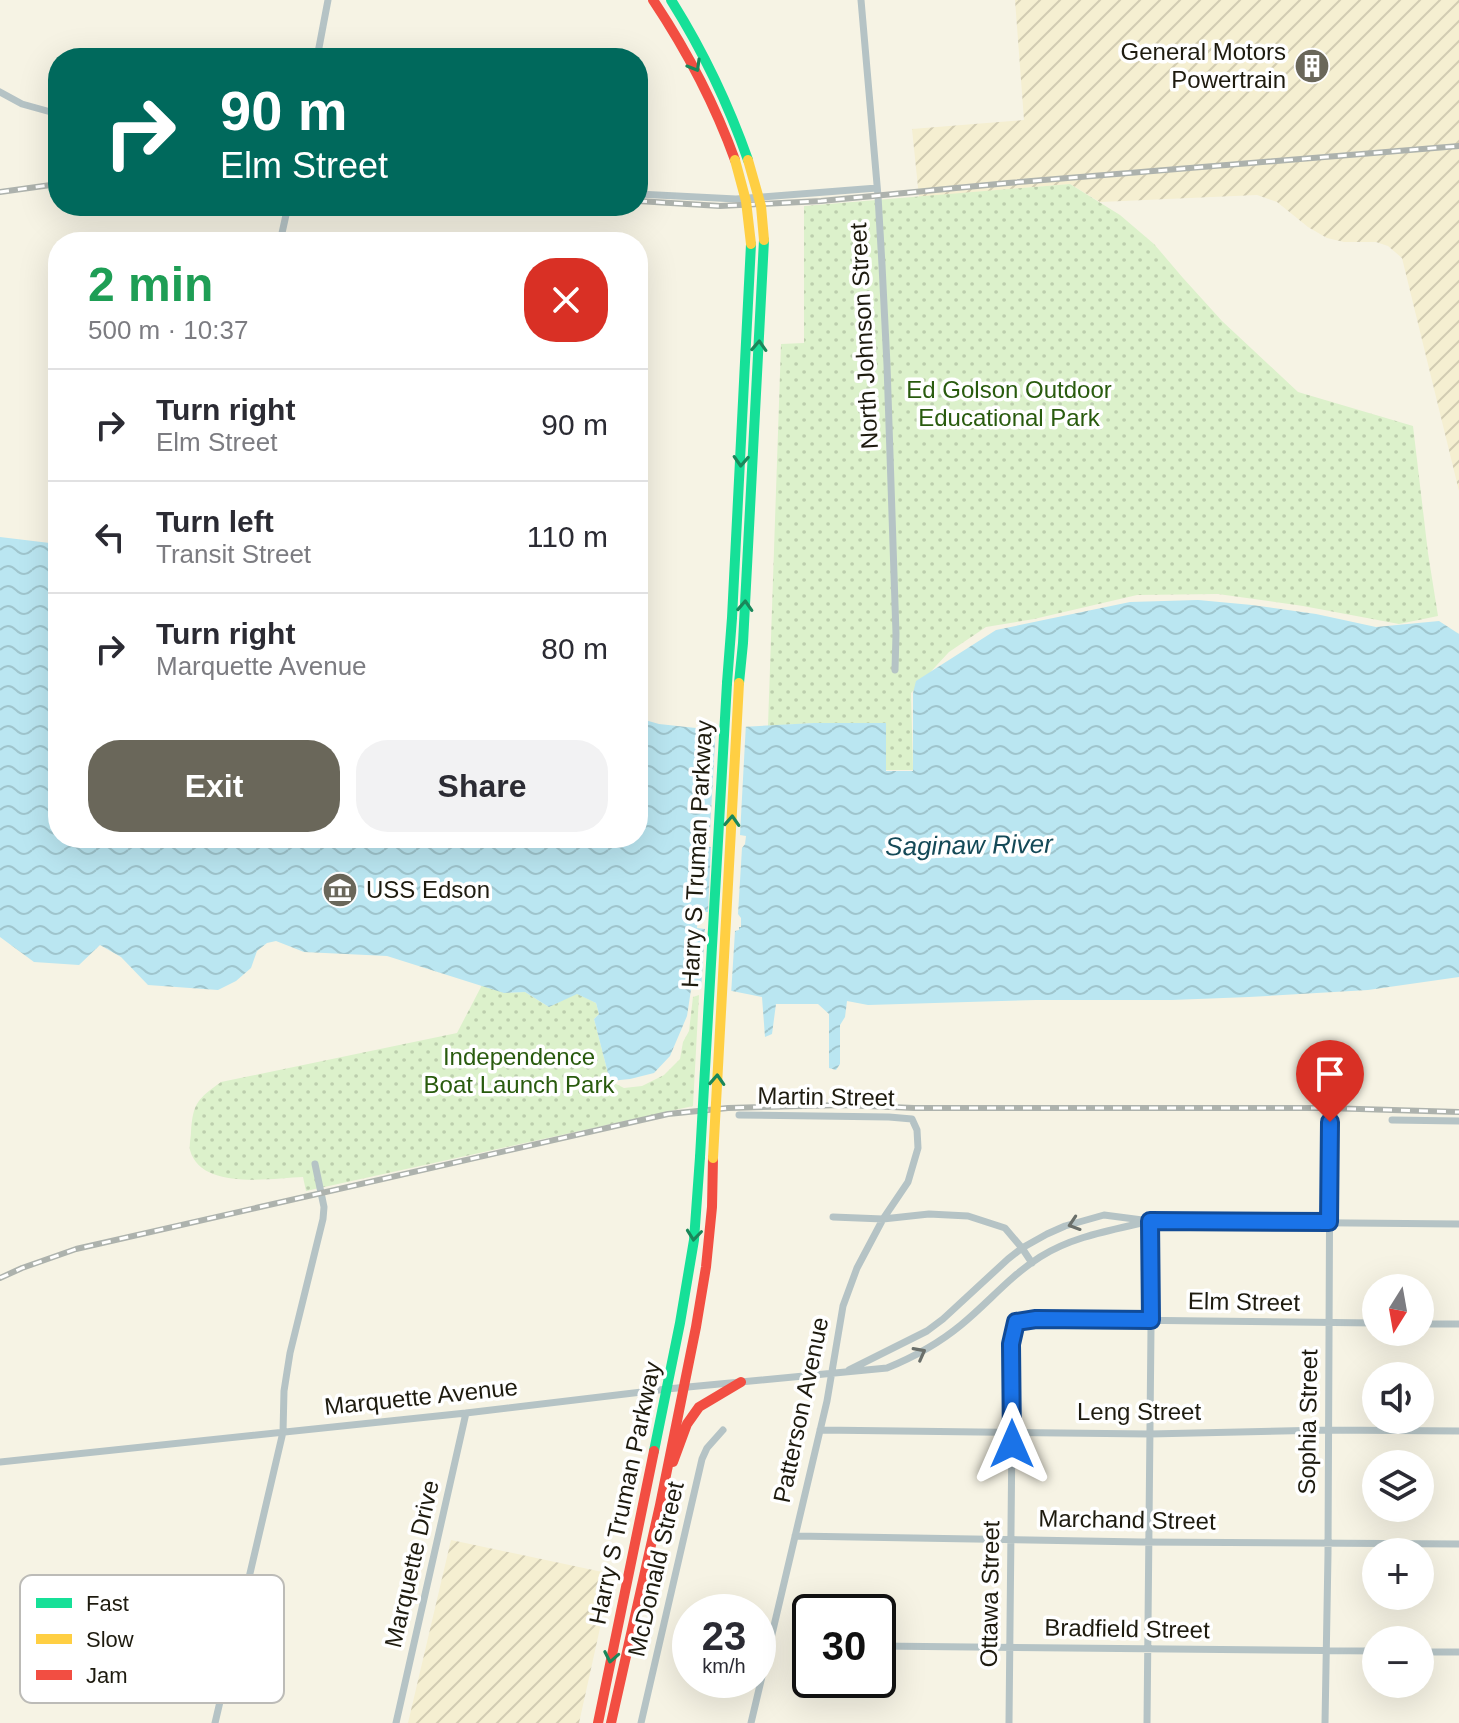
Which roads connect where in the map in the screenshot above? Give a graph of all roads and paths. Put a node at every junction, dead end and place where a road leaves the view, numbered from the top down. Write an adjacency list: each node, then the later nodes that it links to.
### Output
1 (328, 0): 5 (street)
2 (653, 0): 34 (main road, Harry S Truman Parkway, one-way to 34, bridge)
3 (671, 0): 33 (main road, Harry S Truman Parkway, one-way to 3, bridge)
4 (861, 0): 8 (street, North Johnson Street)
5 (319, 48)
6 (0, 92): 7 (street)
7 (48, 111)
8 (877, 188): 9 (street); 10 (street, North Johnson Street)
9 (648, 195)
10 (895, 670)
11 (739, 1115): 12 (street, Martin Street)
12 (912, 1119): 18 (street, Patterson Avenue)
13 (1392, 1120): 14 (street)
14 (1459, 1121)
15 (1330, 1122): 20 (street, Sophia Street)
16 (315, 1164): 40 (street)
17 (833, 1217): 18 (street)
18 (883, 1219): 22 (street); 31 (street, Patterson Avenue)
19 (1150, 1221): 20 (street, Marquette Avenue); 22 (street, Marquette Avenue, one-way to 22); 23 (street, Marquette Avenue); 24 (street)
20 (1329, 1222): 21 (street, Marquette Avenue); 26 (street, Sophia Street)
21 (1459, 1224)
22 (1022, 1248): 23 (street); 30 (street, Marquette Avenue)
23 (1032, 1263): 30 (street, Marquette Avenue, one-way to 23)
24 (1151, 1320): 25 (street, Elm Street); 26 (street, Elm Street); 42 (street)
25 (1016, 1322): 41 (street, Ottawa Street)
26 (1329, 1323): 27 (street, Elm Street); 38 (street, Sophia Street)
27 (1362, 1323)
28 (1434, 1324): 29 (street)
29 (1459, 1324)
30 (845, 1371): 31 (street, Marquette Avenue)
31 (832, 1373): 32 (street, Marquette Avenue); 37 (street, Patterson Avenue)
32 (741, 1382): 33 (street, Marquette Avenue); 44 (main road)
33 (684, 1388): 34 (street, Marquette Avenue); 44 (main road, Harry S Truman Parkway)
34 (667, 1389): 35 (street, Marquette Avenue); 61 (main road, Harry S Truman Parkway, one-way to 61)
35 (466, 1413): 40 (street, Marquette Avenue); 60 (street, Marquette Drive)
36 (723, 1430): 63 (street, McDonald Street)
37 (820, 1430): 41 (street, Leng Street); 45 (street, Patterson Avenue)
38 (1327, 1430): 39 (street, Leng Street); 42 (street, Leng Street); 48 (street, Sophia Street)
39 (1459, 1431)
40 (283, 1432): 43 (street, Marquette Avenue); 50 (street)
41 (1012, 1432): 42 (street, Leng Street); 46 (street, Ottawa Street)
42 (1150, 1434): 47 (street)
43 (0, 1462)
44 (665, 1479): 62 (main road, Harry S Truman Parkway)
45 (795, 1536): 46 (street, Marchand Street); 64 (street, Patterson Avenue)
46 (1011, 1539): 47 (street, Marchand Street); 52 (street, Ottawa Street)
47 (1149, 1541): 48 (street, Marchand Street); 53 (street)
48 (1327, 1542): 49 (street, Marchand Street); 54 (street, Sophia Street)
49 (1459, 1544)
50 (250, 1575)
51 (896, 1646): 52 (street, Bradfield Street)
52 (1009, 1647): 53 (street, Bradfield Street); 65 (street, Ottawa Street)
53 (1148, 1650): 54 (street, Bradfield Street); 66 (street)
54 (1325, 1650): 55 (street, Bradfield Street); 67 (street, Sophia Street)
55 (1362, 1651)
56 (1434, 1652): 57 (street)
57 (1459, 1652)
58 (220, 1703): 59 (street)
59 (215, 1723)
60 (396, 1723)
61 (598, 1723)
62 (611, 1723)
63 (641, 1723)
64 (751, 1723)
65 (1009, 1723)
66 (1147, 1723)
67 (1325, 1723)

